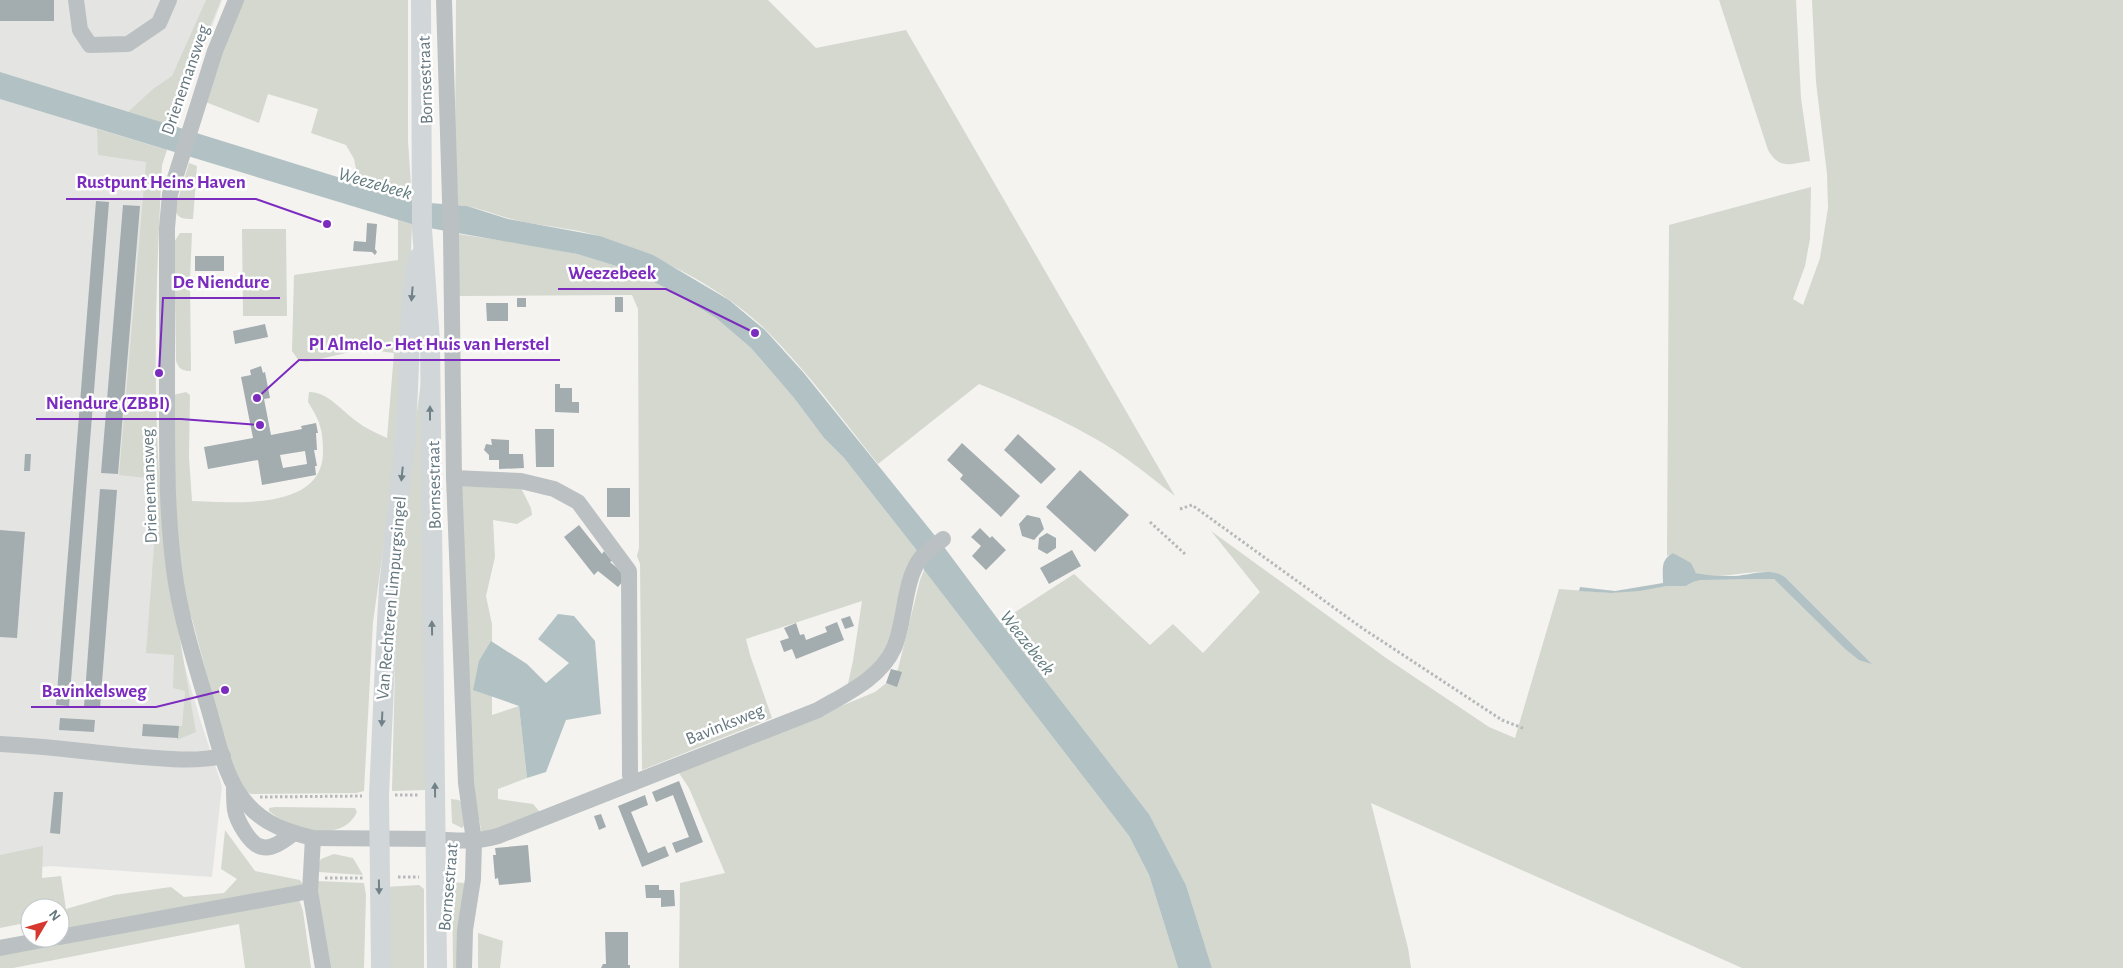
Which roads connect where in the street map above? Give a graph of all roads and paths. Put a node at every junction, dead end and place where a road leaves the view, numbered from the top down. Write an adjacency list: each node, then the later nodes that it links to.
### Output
1 (76, 0): 2 (street)
2 (169, 0)
3 (236, 0): 14 (street, Drienemansweg)
4 (421, 0): 6 (main road, Van Rechteren Limpurgsingel)
5 (444, 0): 7 (street, Bornsestraat)
6 (422, 229): 17 (main road, Van Rechteren Limpurgsingel, one-way to 17); 18 (main road, Van Rechteren Limpurgsingel, one-way to 6)
7 (454, 478): 15 (street); 24 (street, Bornsestraat)
8 (1180, 509): 12 (path)
9 (1150, 522): 11 (path)
10 (943, 539): 15 (street, Bavinksweg)
11 (1185, 554)
12 (1525, 729)
13 (0, 744): 14 (street)
14 (222, 756): 16 (street, Drienemansweg)
15 (633, 783): 24 (street, Bavinksweg)
16 (234, 785): 19 (street, Drienemansweg); 20 (street)
17 (379, 795): 18 (path); 19 (path); 22 (main road, Van Rechteren Limpurgsingel)
18 (435, 795): 23 (main road, Van Rechteren Limpurgsingel)
19 (246, 804): 20 (street, Drienemansweg)
20 (294, 833): 21 (street, Drienemansweg)
21 (313, 838): 22 (street, Drienemansweg); 25 (street)
22 (378, 838): 23 (street, Bornsestraat); 30 (main road, Van Rechteren Limpurgsingel, one-way to 30)
23 (436, 839): 24 (street, Bavinksweg); 31 (main road, Van Rechteren Limpurgsingel)
24 (474, 841): 32 (street, Bornsestraat)
25 (310, 891): 26 (street); 29 (street)
26 (70, 935)
27 (20, 944): 28 (street)
28 (0, 948)
29 (323, 968)
30 (381, 968)
31 (437, 968)
32 (464, 968)

